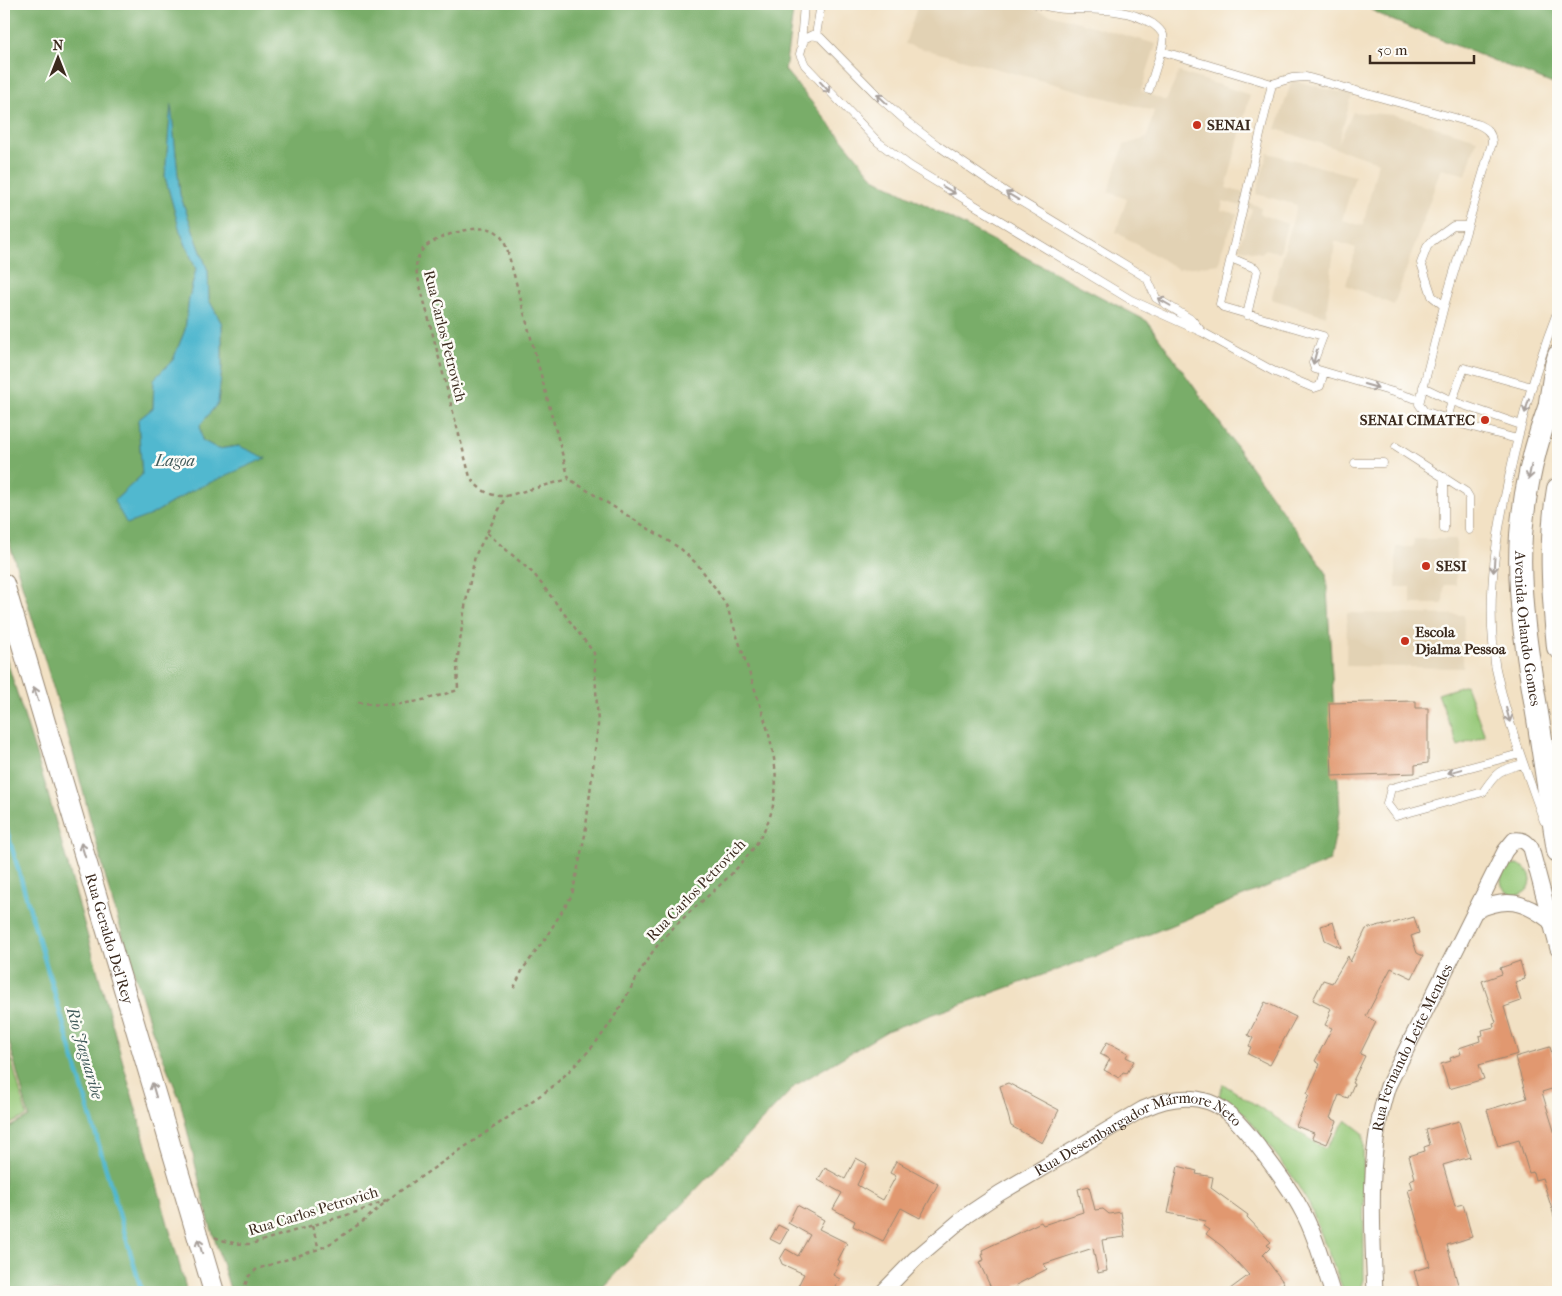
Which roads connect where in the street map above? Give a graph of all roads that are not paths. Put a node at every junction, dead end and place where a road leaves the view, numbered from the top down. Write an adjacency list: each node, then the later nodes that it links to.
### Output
1 (804, 4): 6 (lane)
2 (821, 4): 4 (lane)
3 (1036, 4): 5 (lane)
4 (816, 36): 6 (lane); 14 (lane, one-way to 4)
5 (1161, 51): 7 (lane); 8 (lane)
6 (800, 54): 14 (lane, one-way to 14)
7 (1272, 84): 9 (lane); 10 (lane)
8 (1149, 90)
9 (1468, 226): 11 (lane); 11 (lane)
10 (1231, 258): 13 (lane); 13 (lane)
11 (1444, 306): 18 (lane)
12 (1558, 310): 19 (lane)
13 (1247, 315): 16 (lane, one-way to 16)
14 (1202, 332): 16 (lane)
15 (1558, 355): 22 (main road, Avenida Orlando Gomes)
16 (1324, 372): 20 (lane, one-way to 20)
17 (1558, 384): 22 (main road, Avenida Orlando Gomes)
18 (1423, 387): 20 (lane); 21 (lane)
19 (1532, 387): 21 (lane); 24 (lane, one-way to 24)
20 (1420, 400): 23 (lane)
21 (1452, 401): 23 (lane); 24 (lane)
22 (1548, 408): 37 (main road, Avenida Orlando Gomes, one-way to 37)
23 (1447, 418): 25 (lane)
24 (1521, 425): 25 (lane)
25 (1517, 439): 35 (lane, one-way to 35)
26 (1396, 447): 29 (lane)
27 (1355, 463): 28 (lane)
28 (1383, 464)
29 (1444, 477): 31 (lane); 32 (lane)
30 (1558, 489): 34 (main road, Avenida Orlando Gomes)
31 (1444, 529)
32 (1469, 530)
33 (4, 584): 42 (main road, Rua Geraldo Del'Rey, one-way to 33)
34 (1558, 647)
35 (1520, 754): 36 (lane); 36 (lane, one-way to 36)
36 (1523, 764): 38 (lane)
37 (1558, 850)
38 (1558, 860)
39 (1475, 911): 40 (street); 40 (street, Rua Fernando Leite Mendes); 45 (street, Rua Fernando Leite Mendes)
40 (1550, 920): 41 (street)
41 (1558, 949)
42 (214, 1292)
43 (883, 1292): 44 (street, Rua Desembargador Mármore Neto)
44 (1332, 1292)
45 (1375, 1292)

